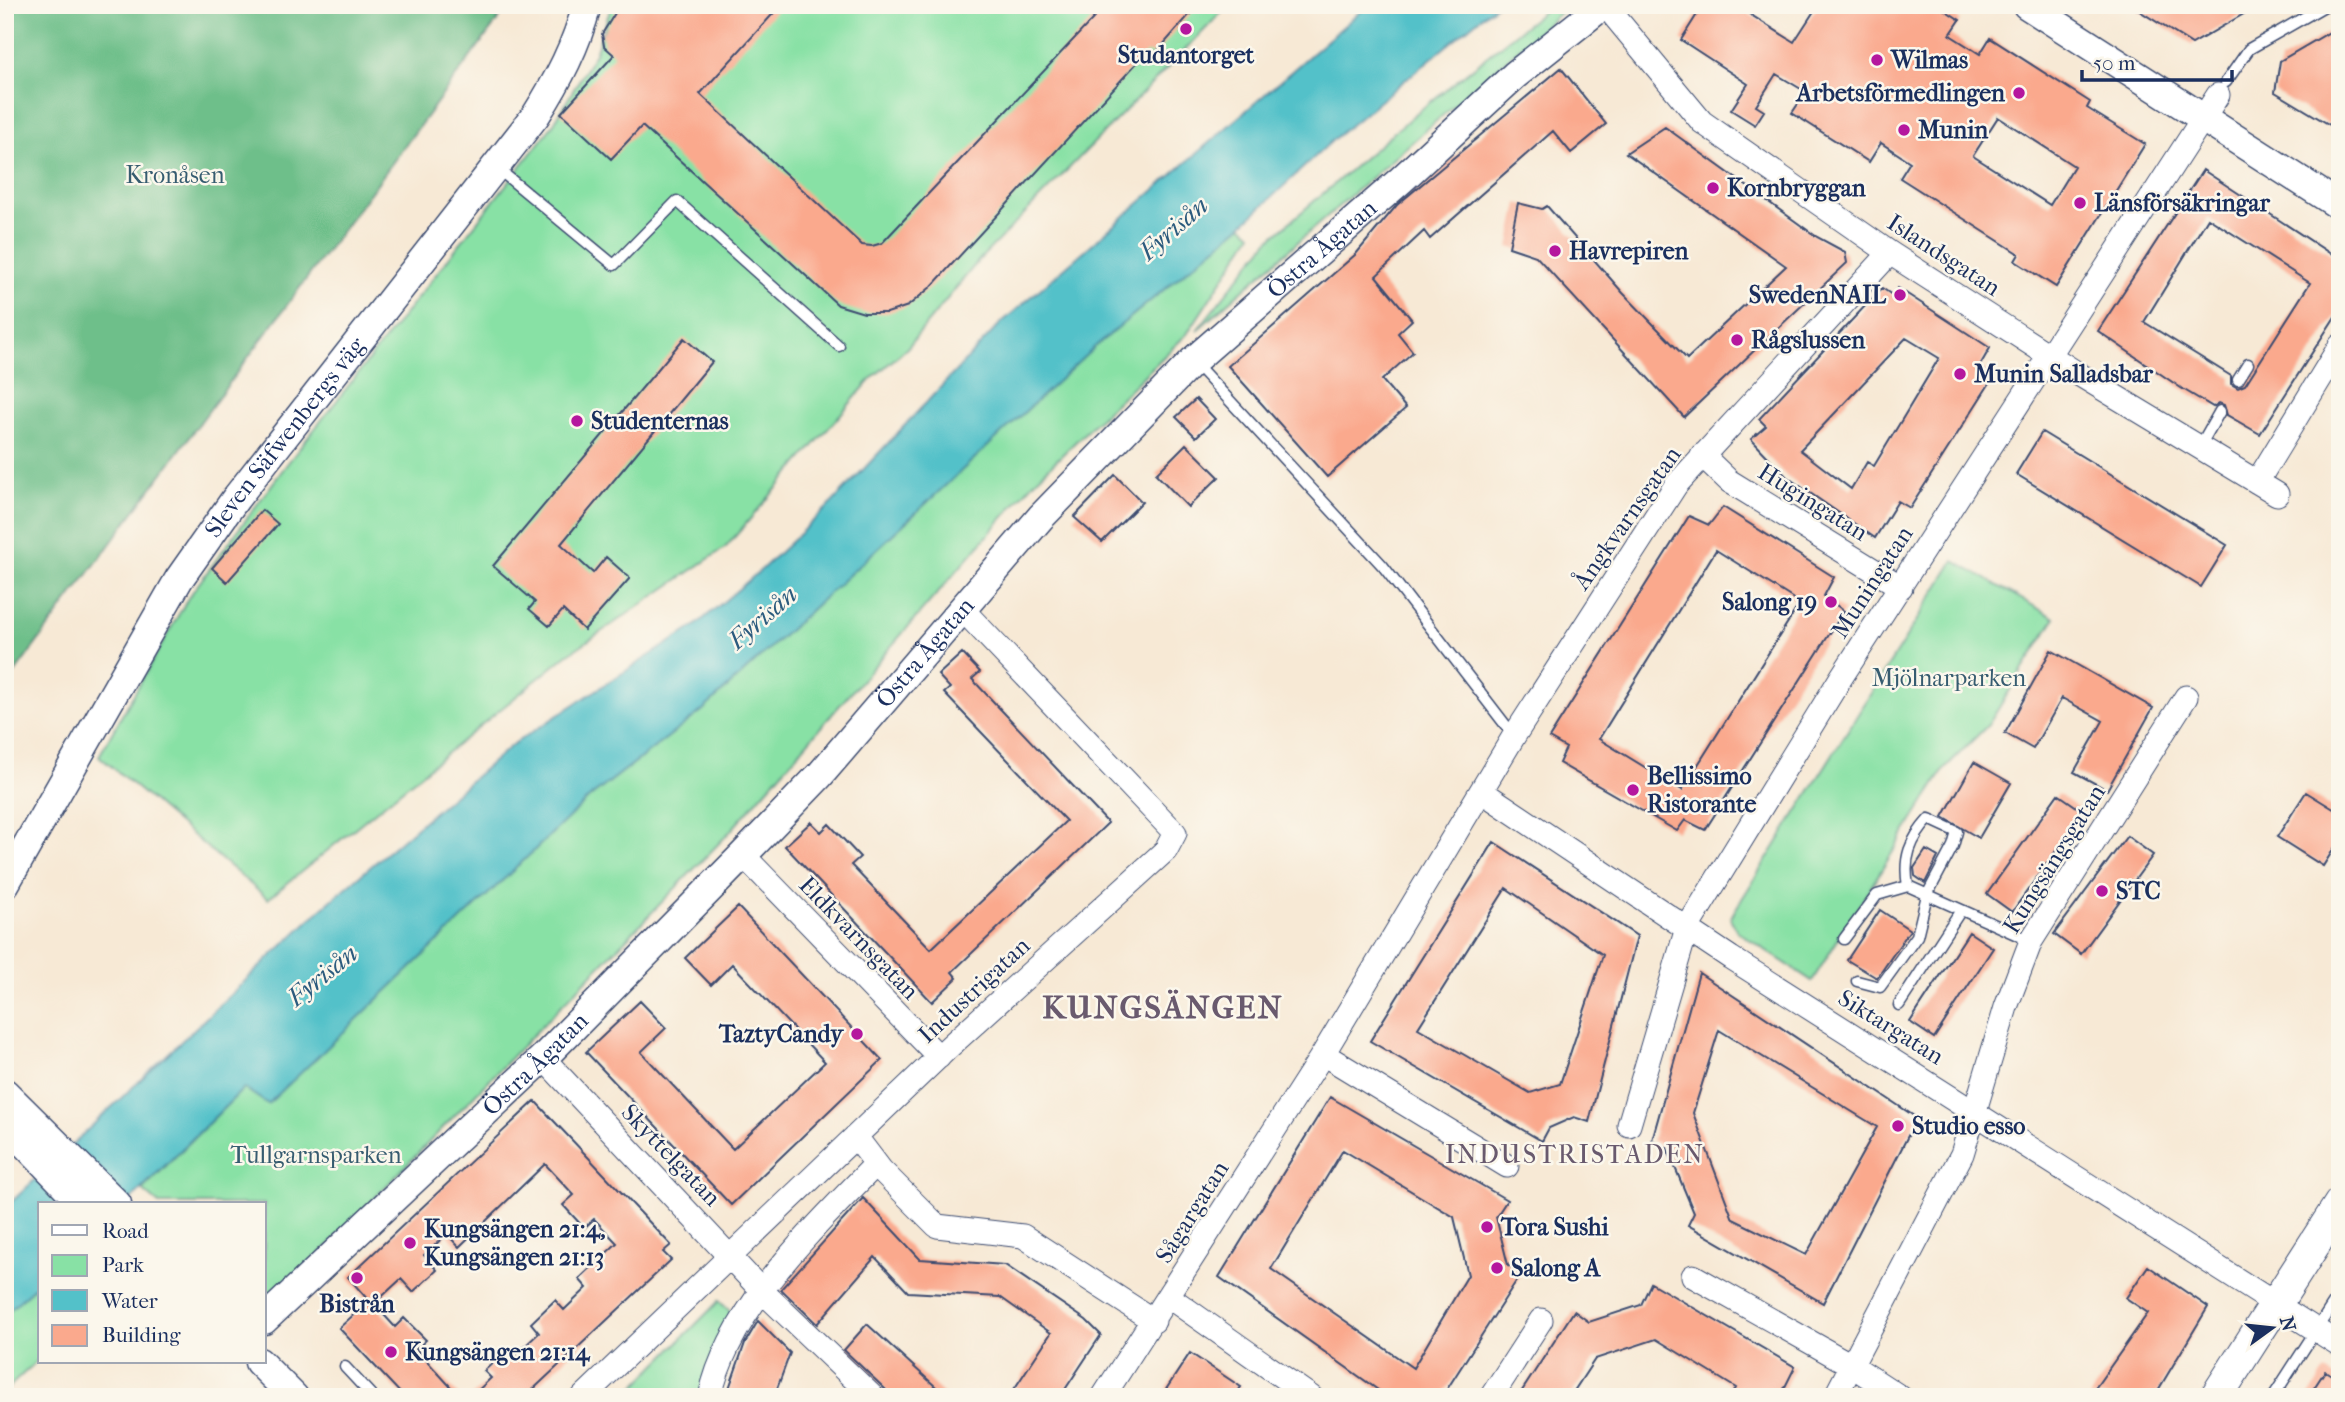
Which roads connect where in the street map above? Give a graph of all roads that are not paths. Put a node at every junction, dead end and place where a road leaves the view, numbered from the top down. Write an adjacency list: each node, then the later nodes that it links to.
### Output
1 (587, 5): 6 (street, Sleven Säfwenbergs väg)
2 (1604, 5): 8 (street, Islandsgatan); 12 (street, Östra Ågatan)
3 (2028, 5): 5 (street)
4 (2326, 5): 5 (lane)
5 (2215, 98): 7 (street); 11 (street, Muningatan)
6 (497, 168): 9 (lane); 24 (street, Sleven Säfwenbergs väg)
7 (2340, 205)
8 (1890, 253): 11 (street, Islandsgatan); 17 (street, Ångkvarnsgatan)
9 (839, 346)
10 (2340, 346): 16 (street, Islandsgatan)
11 (2049, 355): 16 (street, Islandsgatan); 18 (street, Muningatan)
12 (1193, 361): 19 (street, Östra Ågatan); 21 (lane)
13 (2248, 364): 14 (lane)
14 (2238, 380)
15 (2220, 411): 16 (lane)
16 (2199, 447)
17 (1702, 455): 18 (street, Hugingatan); 21 (street, Ångkvarnsgatan)
18 (1901, 587): 28 (street, Muningatan)
19 (962, 609): 23 (street, Östra Ågatan); 34 (street, Industrigatan)
20 (2186, 697): 30 (street, Kungsängsgatan)
21 (1514, 736): 22 (street, Ångkvarnsgatan)
22 (1481, 791): 28 (street, Siktargatan); 33 (street, Sågargatan)
23 (743, 855): 34 (street, Eldkvarnsgatan); 35 (street, Östra Ågatan)
24 (5, 884)
25 (1908, 886): 26 (lane); 26 (lane); 29 (lane)
26 (1927, 895): 27 (lane); 31 (lane)
27 (1961, 910): 30 (lane); 32 (lane)
28 (1687, 928): 37 (street, Siktargatan); 39 (street, Muningatan)
29 (1844, 939)
30 (2031, 941): 37 (street, Kungsängsgatan)
31 (1857, 981)
32 (1899, 1005)
33 (1323, 1054): 43 (street); 51 (street, Sågargatan)
34 (939, 1057): 40 (street, Industrigatan)
35 (542, 1058): 47 (street, Skyttelgatan); 53 (street, Östra Ågatan)
36 (5, 1093): 41 (street)
37 (1975, 1112): 52 (street, Siktargatan); 59 (street, Kungsängsgatan)
38 (5, 1123): 41 (street)
39 (1629, 1125)
40 (856, 1137): 42 (street); 47 (street, Industrigatan)
41 (39, 1142): 44 (street); 45 (street)
42 (876, 1164): 49 (street); 55 (street)
43 (1507, 1166)
44 (82, 1202)
45 (114, 1202)
46 (2340, 1204): 52 (main road)
47 (731, 1256): 49 (street, Skyttelgatan); 63 (street, Industrigatan)
48 (1693, 1276): 59 (street)
49 (761, 1290): 64 (street); 65 (street, Skyttelgatan)
50 (2340, 1293): 56 (lane)
51 (1169, 1297): 55 (street, Sågargatan); 67 (street)
52 (2275, 1305): 56 (street, Siktargatan); 71 (main road)
53 (266, 1318)
54 (1541, 1320): 68 (street)
55 (1154, 1321): 66 (street, Sågargatan)
56 (2316, 1331): 57 (street, Siktargatan); 72 (lane)
57 (2340, 1345)
58 (261, 1364): 61 (street)
59 (1851, 1365): 69 (street, Kungsängsgatan); 70 (street)
60 (345, 1367): 62 (lane)
61 (294, 1397)
62 (373, 1397)
63 (583, 1397)
64 (710, 1397)
65 (873, 1397)
66 (1103, 1397)
67 (1311, 1397)
68 (1491, 1397)
69 (1835, 1397)
70 (1900, 1397)
71 (2216, 1397)
72 (2273, 1397)

